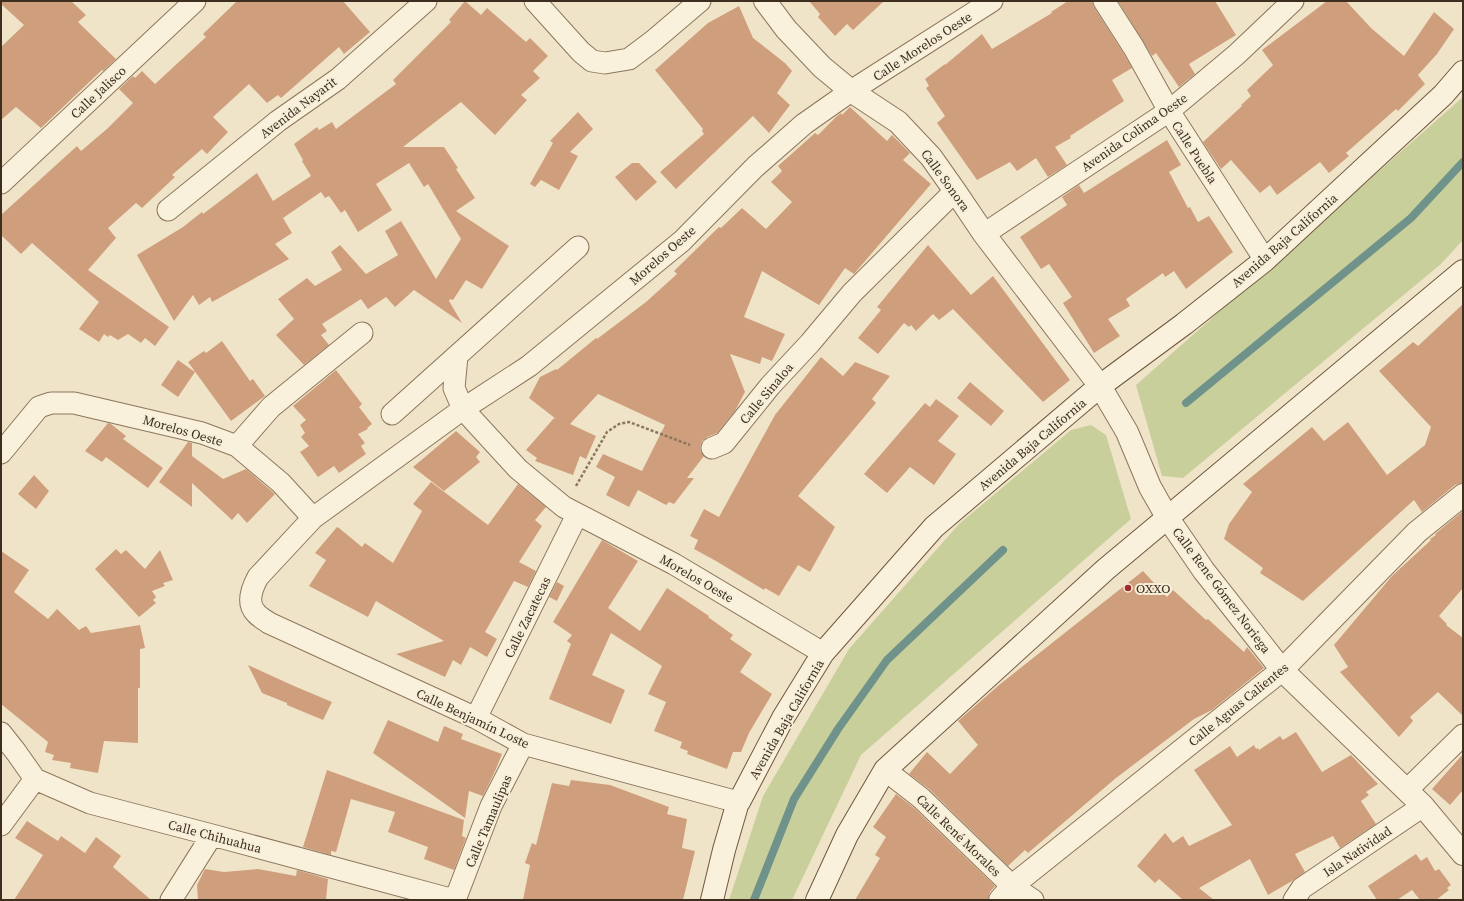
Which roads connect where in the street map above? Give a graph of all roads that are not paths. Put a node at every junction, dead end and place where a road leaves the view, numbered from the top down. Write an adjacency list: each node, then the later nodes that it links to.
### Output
1 (195, 1): 12 (street, Calle Jalisco)
2 (426, 1): 14 (street, Avenida Nayarit)
3 (535, 1): 4 (street)
4 (700, 1)
5 (765, 1): 10 (main road, Calle Sonora)
6 (992, 1): 10 (street, Calle Morelos Oeste)
7 (1104, 1): 11 (street, Calle Puebla)
8 (1293, 1): 11 (street, Avenida Colima Oeste)
9 (1463, 72): 17 (main road, Avenida Baja California)
10 (851, 91): 13 (main road, Calle Sonora); 22 (street, Morelos Oeste)
11 (1169, 110): 15 (street, Avenida Colima Oeste); 17 (street, Calle Puebla)
12 (1, 183)
13 (955, 190): 15 (main road, Calle Sonora); 25 (street, Calle Sinaloa)
14 (168, 210)
15 (984, 234): 21 (main road, Calle Sonora)
16 (578, 246): 20 (street)
17 (1265, 260): 21 (main road, Avenida Baja California)
18 (1463, 271): 29 (main road)
19 (362, 333): 24 (street)
20 (457, 356): 22 (street); 23 (street)
21 (1100, 386): 29 (main road, Calle Rene Gómez Noriega); 32 (main road, Avenida Baja California)
22 (463, 409): 28 (street, Morelos Oeste); 30 (street, Morelos Oeste)
23 (392, 414)
24 (237, 446): 26 (street, Morelos Oeste); 30 (street, Morelos Oeste)
25 (712, 448)
26 (1, 453)
27 (1463, 495): 33 (main road, Calle Aguas Calientes)
28 (571, 511): 32 (street, Morelos Oeste); 34 (street, Calle Zacatecas)
29 (1167, 517): 33 (main road, Calle Rene Gómez Noriega); 38 (main road)
30 (313, 518): 31 (street, Morelos Oeste)
31 (250, 602): 34 (street, Calle Benjamín Loste)
32 (823, 653): 41 (main road, Avenida Baja California)
33 (1282, 670): 40 (main road, Calle Rene Gómez Noriega); 46 (main road, Calle Aguas Calientes)
34 (476, 718): 37 (street, Calle Benjamín Loste)
35 (1, 733): 39 (street)
36 (1463, 735): 40 (street)
37 (523, 744): 41 (street, Calle Benjamín Loste); 48 (street, Calle Tamaulipas)
38 (885, 770): 46 (street, Calle René Morales); 50 (main road)
39 (35, 780): 43 (street); 44 (street, Calle Chihuahua)
40 (1407, 790): 42 (main road, Calle Rene Gómez Noriega)
41 (738, 802): 49 (main road, Avenida Baja California)
42 (1423, 806): 45 (main road, Calle Rene Gómez Noriega); 52 (street, Isla Natividad)
43 (1, 825)
44 (212, 835): 47 (street); 48 (street, Calle Chihuahua)
45 (1463, 854)
46 (1006, 893): 51 (street, Calle René Morales)
47 (171, 900)
48 (454, 900)
49 (712, 900)
50 (817, 900)
51 (1033, 900)
52 (1294, 900)

